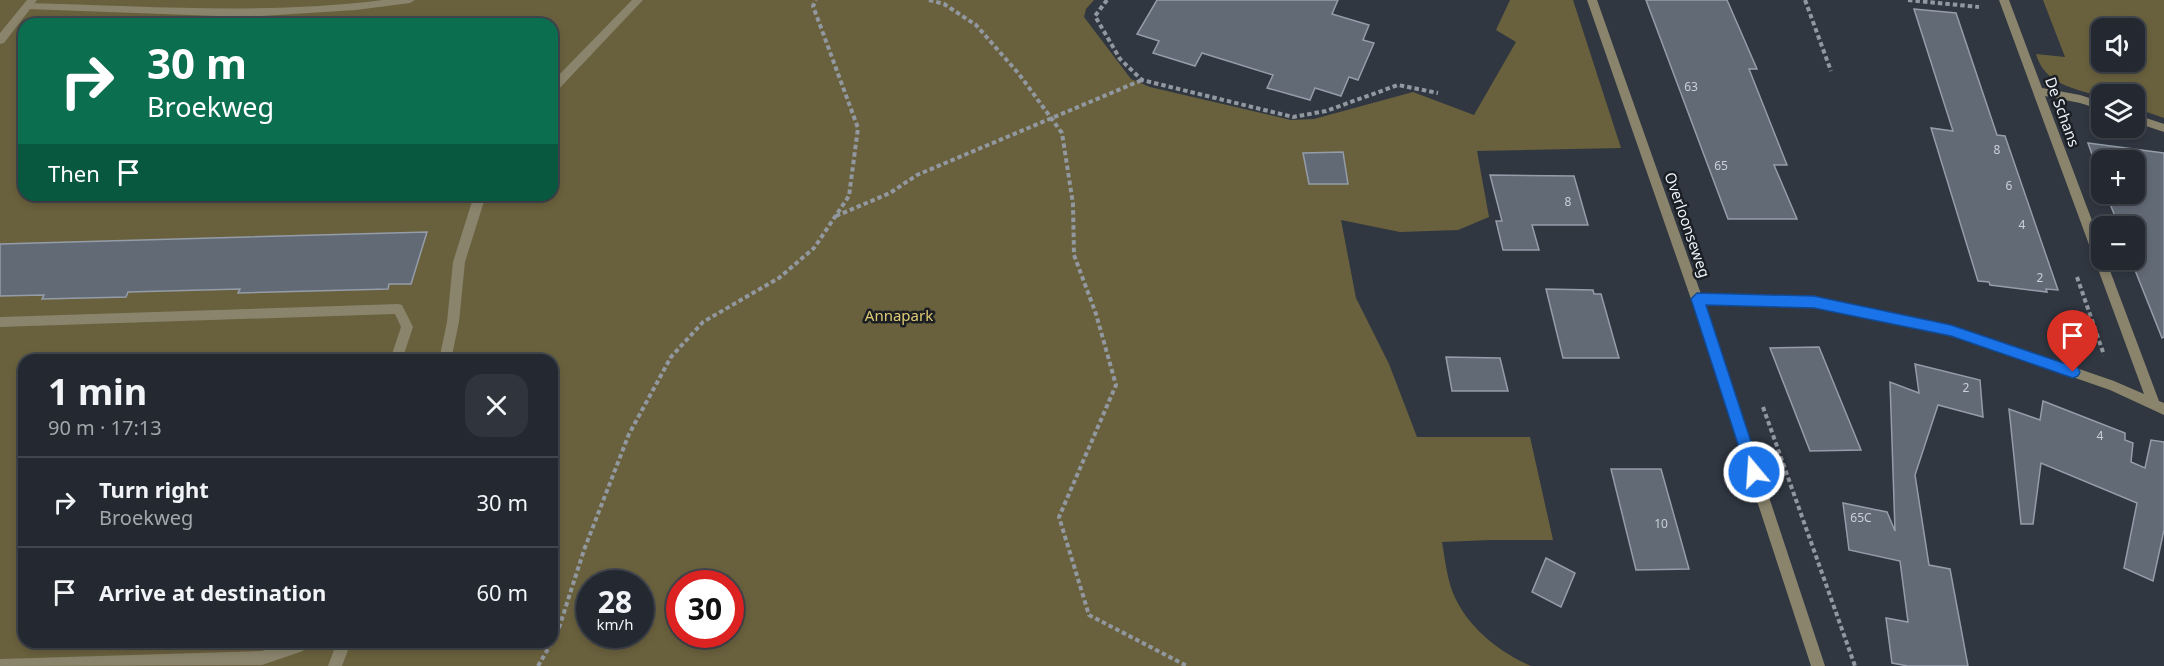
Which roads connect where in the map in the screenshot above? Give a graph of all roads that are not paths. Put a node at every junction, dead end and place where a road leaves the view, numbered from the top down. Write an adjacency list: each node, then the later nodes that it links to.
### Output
1 (410, 0): 5 (street)
2 (1592, 0): 13 (street, Overloonseweg)
3 (2004, 0): 8 (street, De Schans)
4 (634, 2): 7 (street)
5 (30, 3): 6 (street)
6 (0, 40)
7 (558, 83)
8 (2038, 92): 9 (street); 17 (street, De Schans)
9 (2091, 102)
10 (2145, 122): 11 (street)
11 (2164, 128)
12 (478, 201): 16 (street)
13 (1697, 299): 17 (street); 22 (street, Overloonseweg)
14 (0, 322): 15 (street)
15 (398, 354)
16 (447, 354)
17 (2159, 407)
18 (292, 648): 20 (street)
19 (342, 648): 21 (street)
20 (0, 666)
21 (335, 666)
22 (1818, 666)

